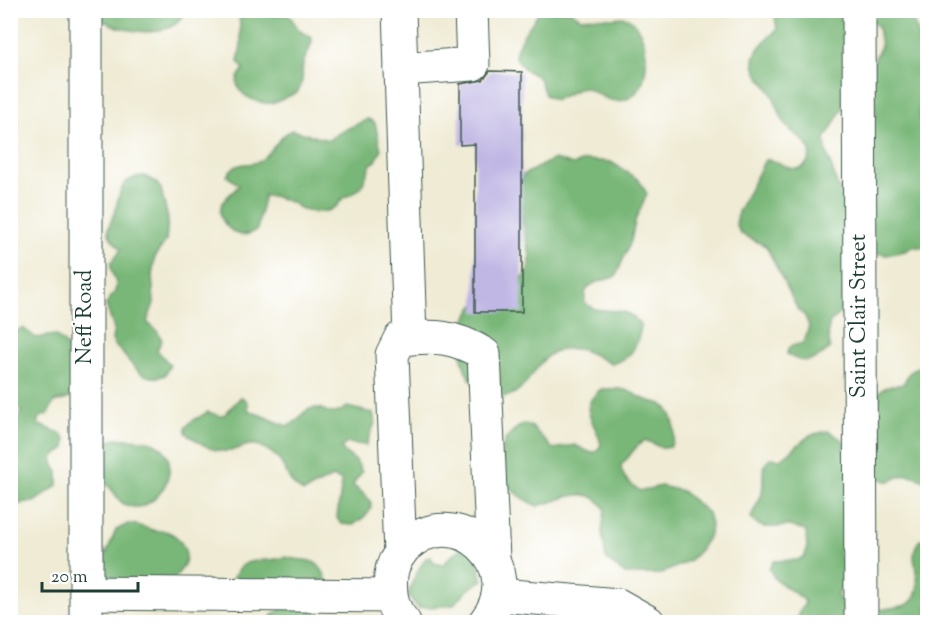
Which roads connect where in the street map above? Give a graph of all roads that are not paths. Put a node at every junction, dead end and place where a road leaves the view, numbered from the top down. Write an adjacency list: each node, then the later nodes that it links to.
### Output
1 (86, 10): 9 (street, Neff Road)
2 (399, 10): 5 (street)
3 (471, 10): 5 (street)
4 (859, 10): 13 (street, Saint Clair Street)
5 (401, 69): 6 (street)
6 (410, 338): 7 (street); 8 (street)
7 (400, 553): 8 (street); 10 (street)
8 (493, 559): 11 (street)
9 (86, 608): 10 (street)
10 (398, 609)
11 (492, 609): 12 (street)
12 (648, 622)
13 (861, 622)

